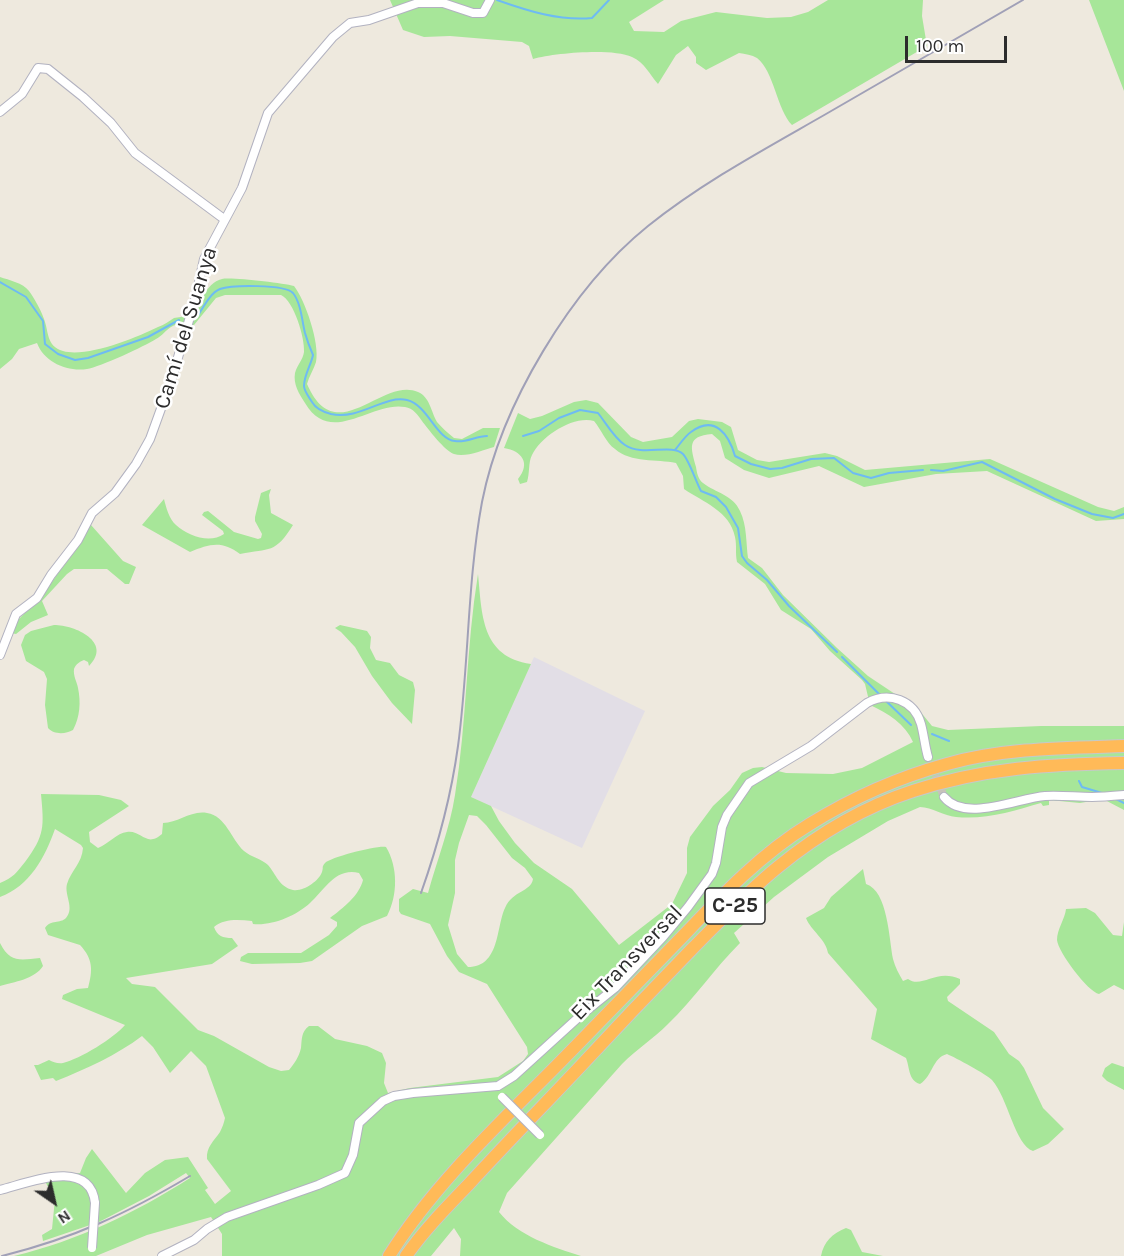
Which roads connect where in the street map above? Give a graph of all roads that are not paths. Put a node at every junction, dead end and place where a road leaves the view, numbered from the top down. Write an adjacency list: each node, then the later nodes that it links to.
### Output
1 (487, 7): 3 (street, Camí del Suanya)
2 (0, 112): 3 (street)
3 (224, 219): 4 (street, Camí del Suanya)
4 (0, 655)
5 (1124, 747): 13 (highway, Eix Transversal / C-25)
6 (928, 757): 10 (street)
7 (1124, 763): 18 (highway, Eix Transversal / C-25)
8 (1124, 795): 9 (street)
9 (944, 798)
10 (495, 1086): 11 (street, bridge); 15 (street)
11 (542, 1138)
12 (0, 1190): 14 (street, bridge)
13 (400, 1239): 16 (highway); 17 (highway, Eix Transversal / C-25)
14 (92, 1252)
15 (162, 1256)
16 (384, 1256)
17 (390, 1256)
18 (406, 1256)

